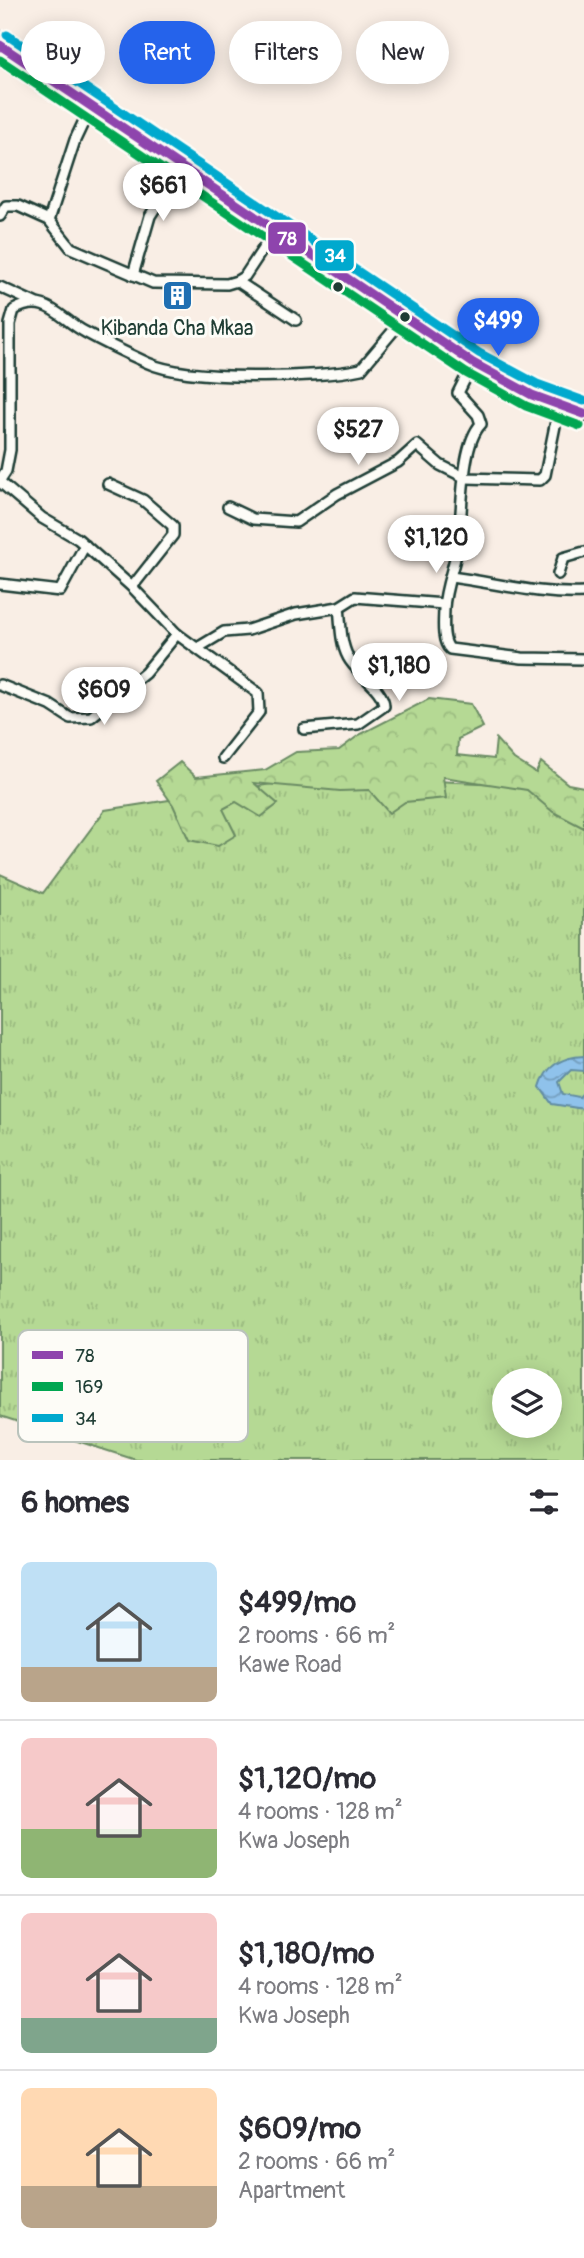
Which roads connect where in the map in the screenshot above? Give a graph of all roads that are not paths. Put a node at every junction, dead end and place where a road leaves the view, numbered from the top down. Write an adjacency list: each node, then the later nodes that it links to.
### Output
1 (0, 46): 2 (main road)
2 (91, 106): 3 (main road); 5 (street)
3 (182, 166): 6 (main road); 7 (street)
4 (0, 216): 5 (street)
5 (49, 220): 7 (street)
6 (276, 229): 8 (street); 11 (main road)
7 (133, 275): 8 (street)
8 (237, 281): 12 (street)
9 (0, 287): 10 (street)
10 (37, 303): 11 (street); 15 (street)
11 (405, 317): 13 (main road)
12 (296, 320)
13 (473, 363): 14 (main road); 17 (street)
14 (559, 406): 16 (main road); 17 (street)
15 (4, 412): 18 (street)
16 (584, 414)
17 (466, 478): 20 (street); 24 (street)
18 (0, 481): 21 (street)
19 (108, 484): 26 (street)
20 (228, 507)
21 (85, 545): 25 (street); 26 (street)
22 (584, 552): 23 (street)
23 (558, 574)
24 (451, 577): 27 (street); 28 (street)
25 (0, 584)
26 (132, 586): 30 (street)
27 (584, 593)
28 (444, 604): 29 (street); 32 (street)
29 (340, 607): 31 (street); 34 (street)
30 (177, 634): 31 (street); 33 (street)
31 (199, 648): 35 (street)
32 (584, 659)
33 (0, 684)
34 (304, 729)
35 (223, 758)

